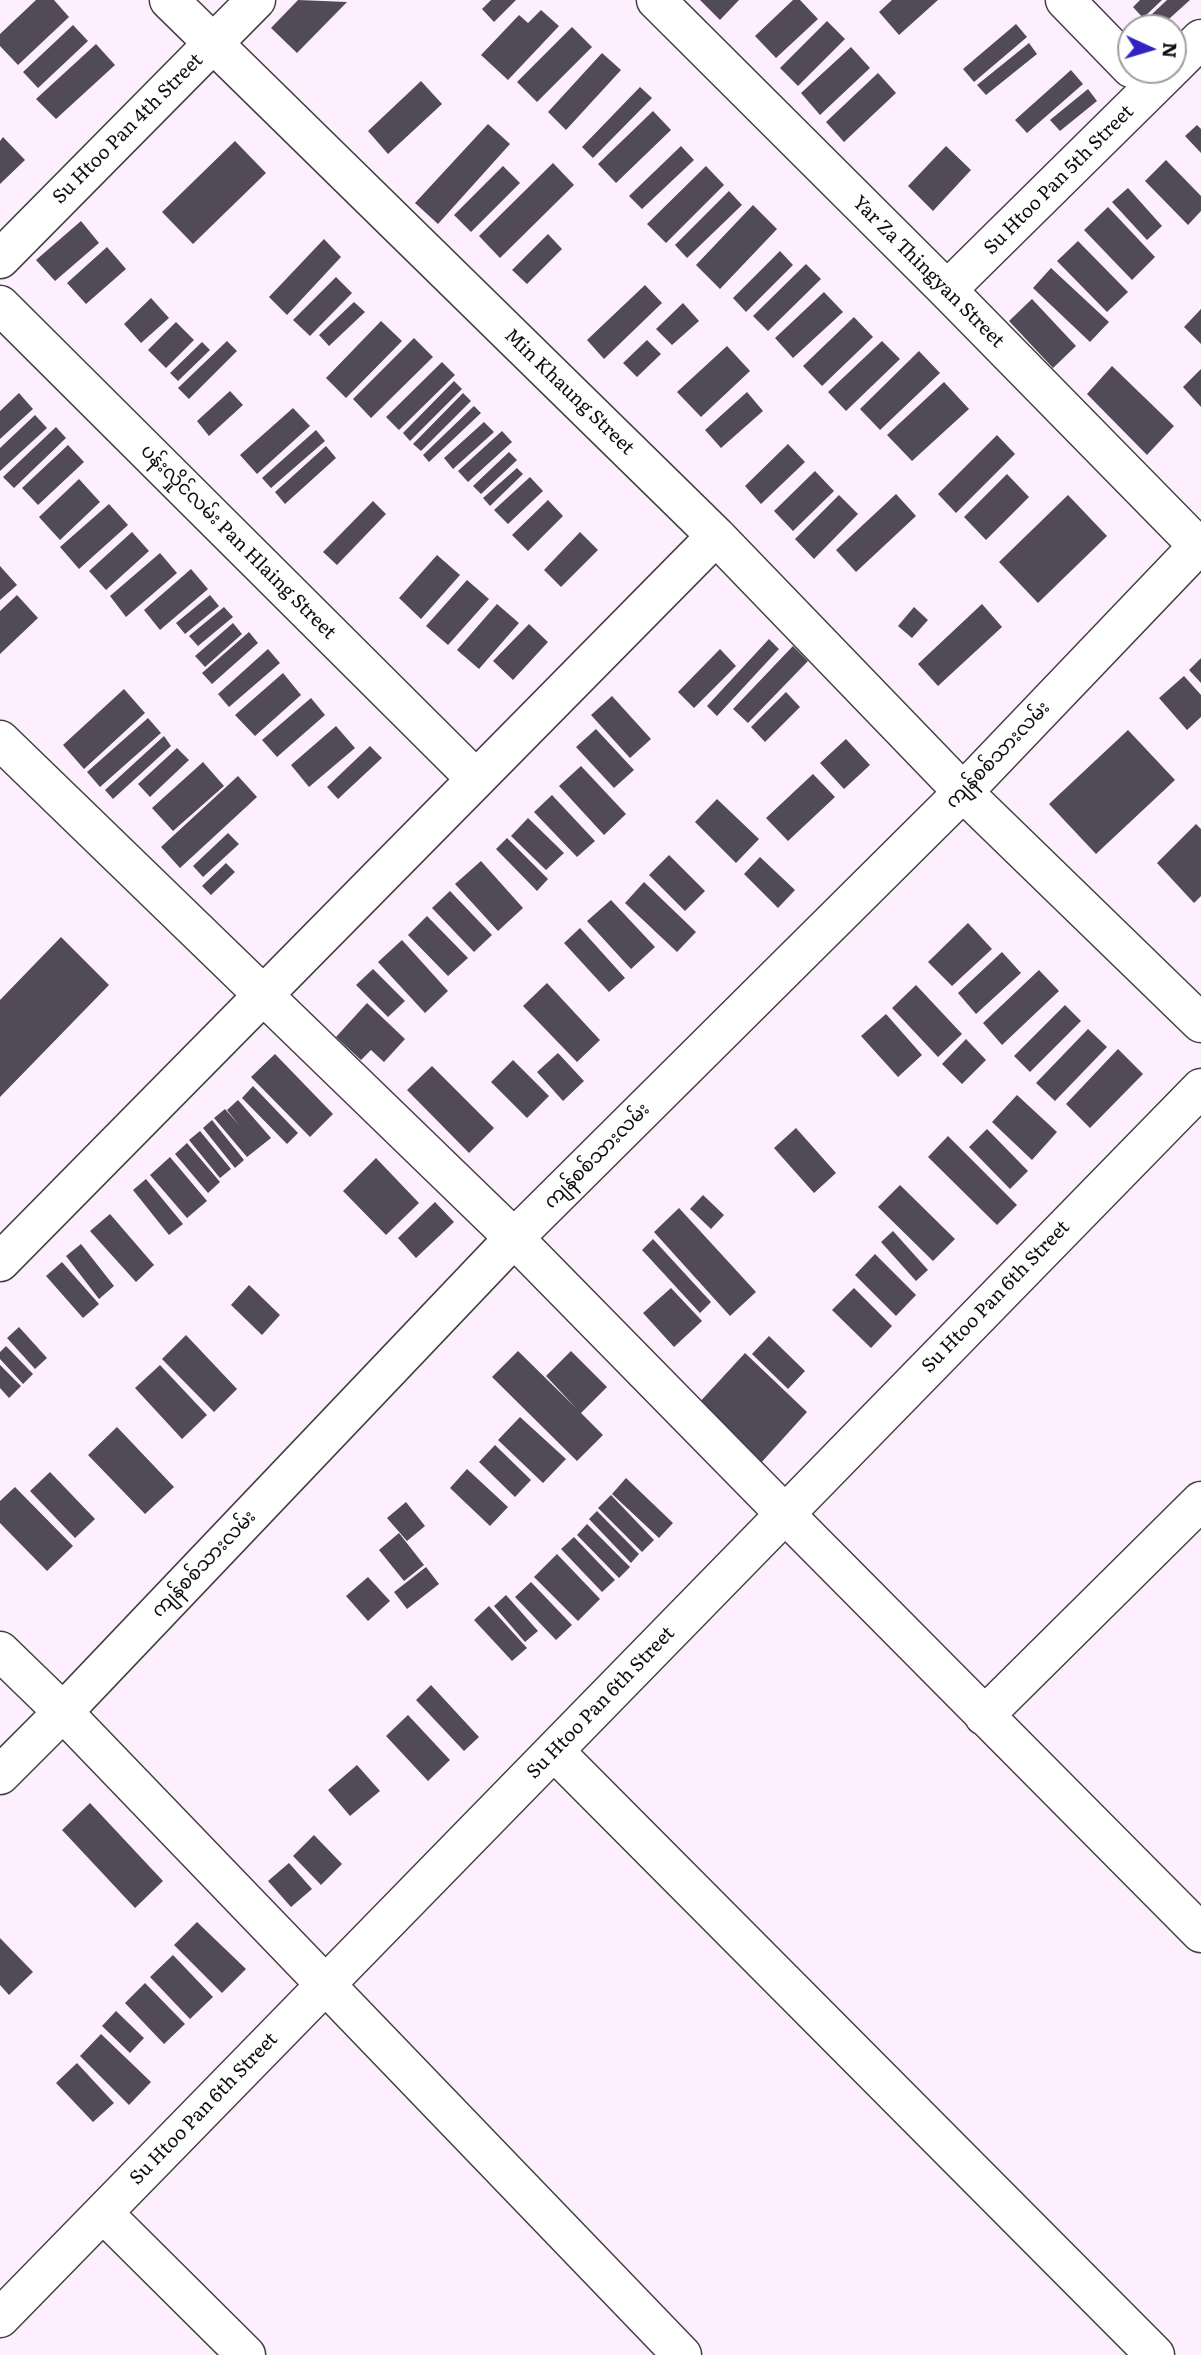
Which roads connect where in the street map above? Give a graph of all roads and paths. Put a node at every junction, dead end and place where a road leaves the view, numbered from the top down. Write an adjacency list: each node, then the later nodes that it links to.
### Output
1 (169, 0): 5 (street, Min Khaung Street)
2 (256, 0): 5 (street, Su Htoo Pan 4th Street)
3 (656, 0): 9 (street, Yar Za Thingyan Street)
4 (1065, 0): 6 (street)
5 (213, 44): 8 (street, Su Htoo Pan 4th Street); 11 (street, Min Khaung Street)
6 (1117, 44)
7 (1141, 84): 9 (street, Su Htoo Pan 5th Street)
8 (0, 259)
9 (947, 290): 12 (street, Yar Za Thingyan Street)
10 (0, 305): 14 (street, ပန်းလှိုင်လမ်း Pan Hlaing Street)
11 (716, 536): 14 (street); 15 (street, Min Khaung Street)
12 (1200, 546): 15 (street, ကျန်စစ်သားလမ်း)
13 (0, 740): 16 (street)
14 (475, 779): 16 (street)
15 (963, 792): 17 (street, Min Khaung Street); 19 (street, ကျန်စစ်သားလမ်း)
16 (262, 996): 19 (street); 20 (street)
17 (1201, 1023)
18 (1201, 1088): 22 (street, Su Htoo Pan 6th Street)
19 (514, 1238): 22 (street); 24 (street, ကျန်စစ်သားလမ်း)
20 (0, 1262)
21 (1201, 1501): 25 (street)
22 (785, 1514): 25 (street); 26 (street, Su Htoo Pan 6th Street)
23 (0, 1651): 24 (street)
24 (63, 1712): 27 (street, ကျန်စစ်သားလမ်း); 29 (street)
25 (984, 1716): 28 (street)
26 (554, 1751): 29 (street, Su Htoo Pan 6th Street); 34 (street)
27 (0, 1775)
28 (1201, 1933)
29 (325, 1985): 30 (street, Su Htoo Pan 6th Street); 33 (street)
30 (103, 2213): 31 (street, Su Htoo Pan 6th Street); 32 (street)
31 (0, 2318)
32 (246, 2355)
33 (682, 2355)
34 (1155, 2355)

